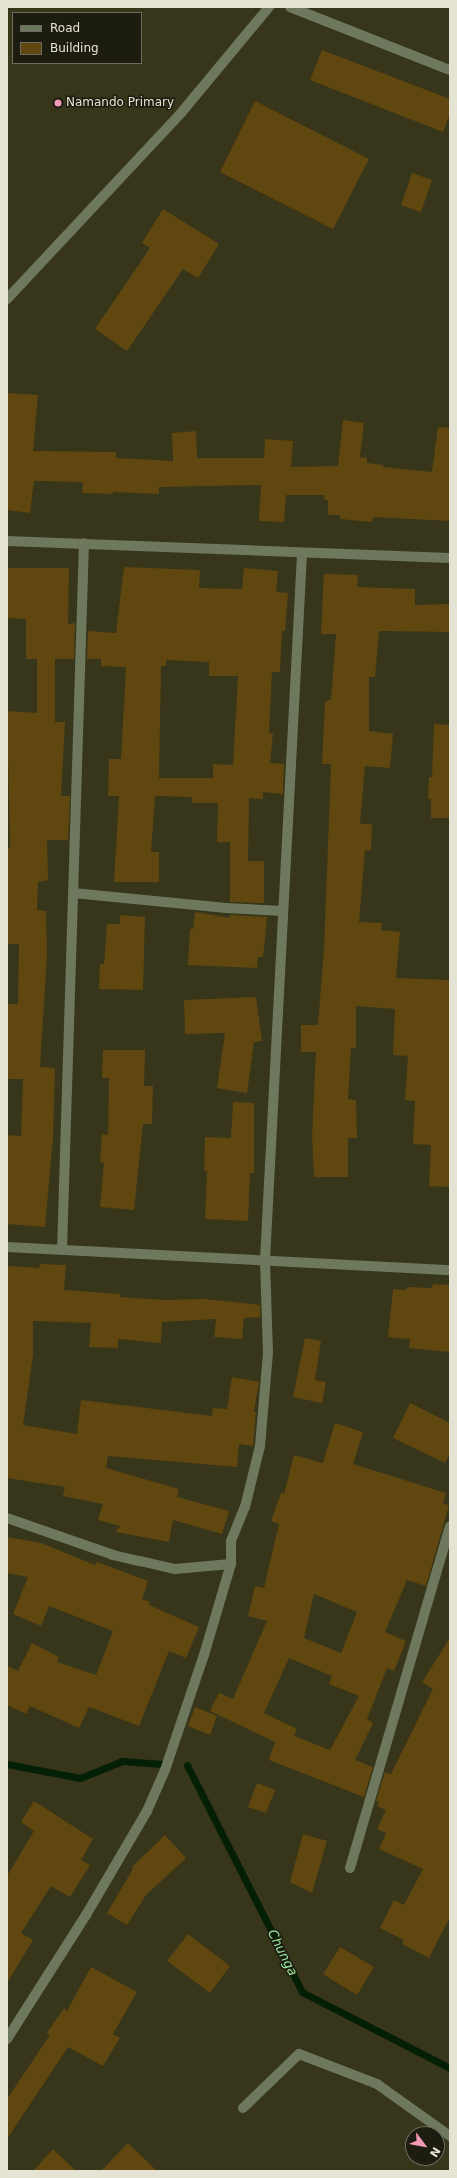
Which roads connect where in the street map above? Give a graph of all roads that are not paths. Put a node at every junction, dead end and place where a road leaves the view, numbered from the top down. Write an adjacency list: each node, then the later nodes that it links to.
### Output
1 (268, 7): 4 (street)
2 (290, 7): 3 (street)
3 (450, 70)
4 (7, 299)
5 (7, 541): 6 (street)
6 (84, 543): 7 (street); 9 (street)
7 (302, 553): 8 (street); 10 (street)
8 (450, 558)
9 (73, 893): 10 (street); 12 (street)
10 (283, 911): 13 (street)
11 (7, 1247): 12 (street)
12 (62, 1250): 13 (street)
13 (266, 1260): 14 (street); 17 (street)
14 (450, 1270)
15 (7, 1518): 17 (street)
16 (450, 1526): 18 (street)
17 (231, 1564): 19 (street)
18 (350, 1868)
19 (7, 2039)
20 (243, 2108): 21 (street)
21 (450, 2136)

